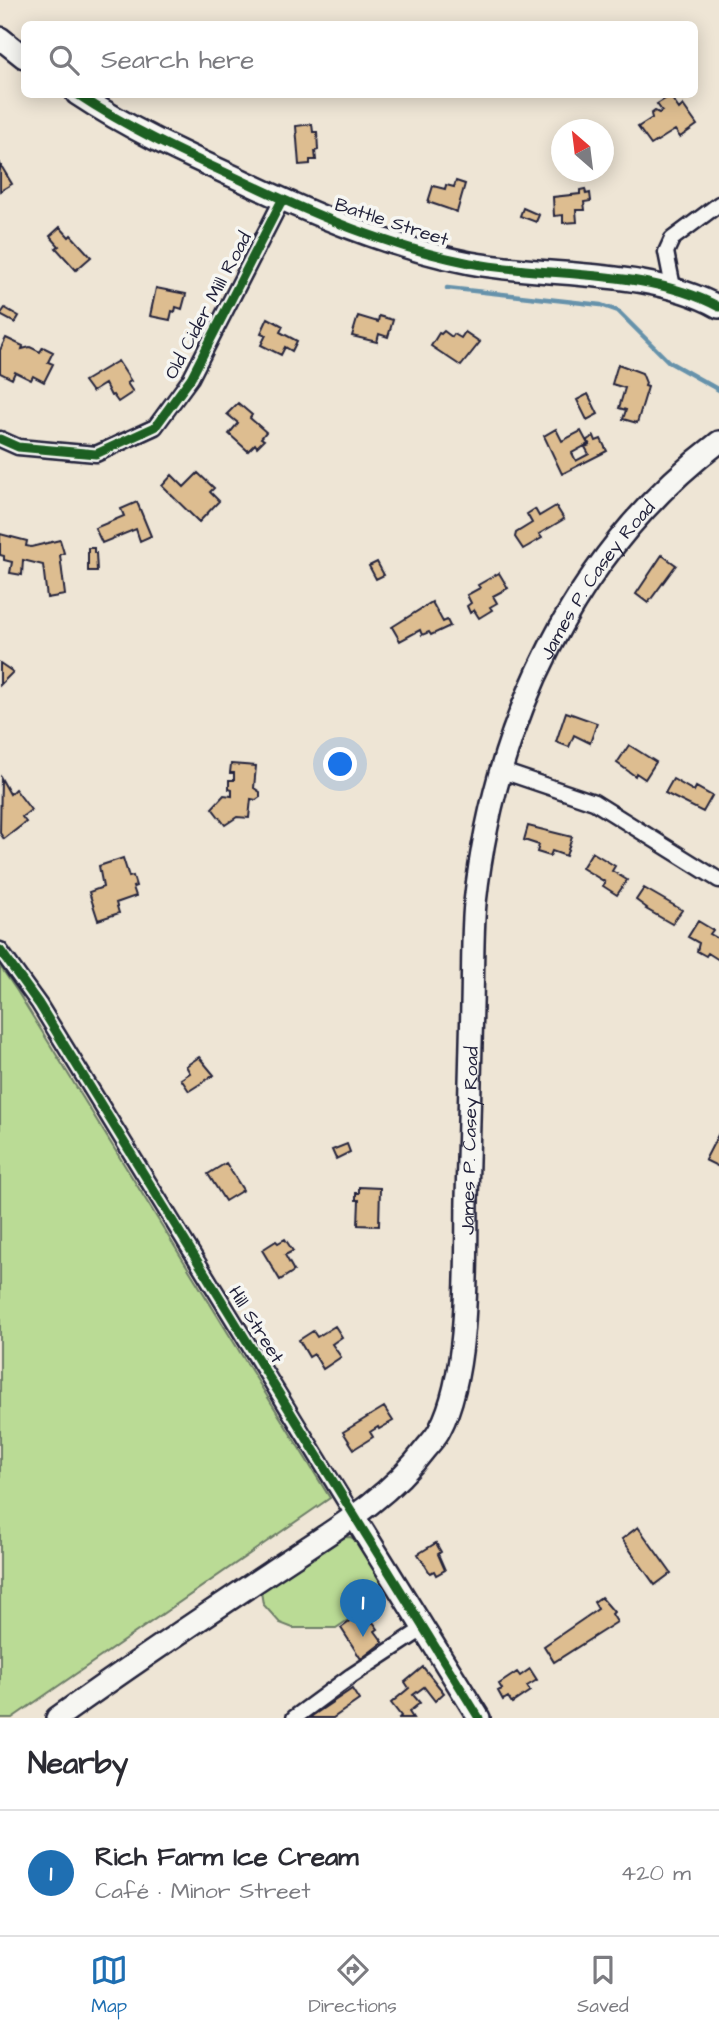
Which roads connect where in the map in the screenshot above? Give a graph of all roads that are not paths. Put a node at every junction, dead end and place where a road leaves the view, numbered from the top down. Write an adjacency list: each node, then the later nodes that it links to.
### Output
1 (0, 38): 2 (main road)
2 (21, 55)
3 (83, 98): 4 (main road, Battle Street)
4 (282, 200): 6 (main road, Battle Street); 8 (street, Old Cider Mill Road)
5 (719, 204): 6 (street)
6 (674, 288): 7 (main road, Battle Street)
7 (719, 307)
8 (0, 439)
9 (719, 442): 10 (main road, James P. Casey Road)
10 (499, 770): 11 (street); 13 (main road, James P. Casey Road)
11 (719, 880)
12 (0, 950): 13 (street, Hill Street)
13 (355, 1518): 14 (main road, Hill Street); 15 (main road, James P. Casey Road)
14 (424, 1628): 16 (street); 17 (main road, Hill Street)
15 (57, 1718)
16 (294, 1718)
17 (479, 1718)

